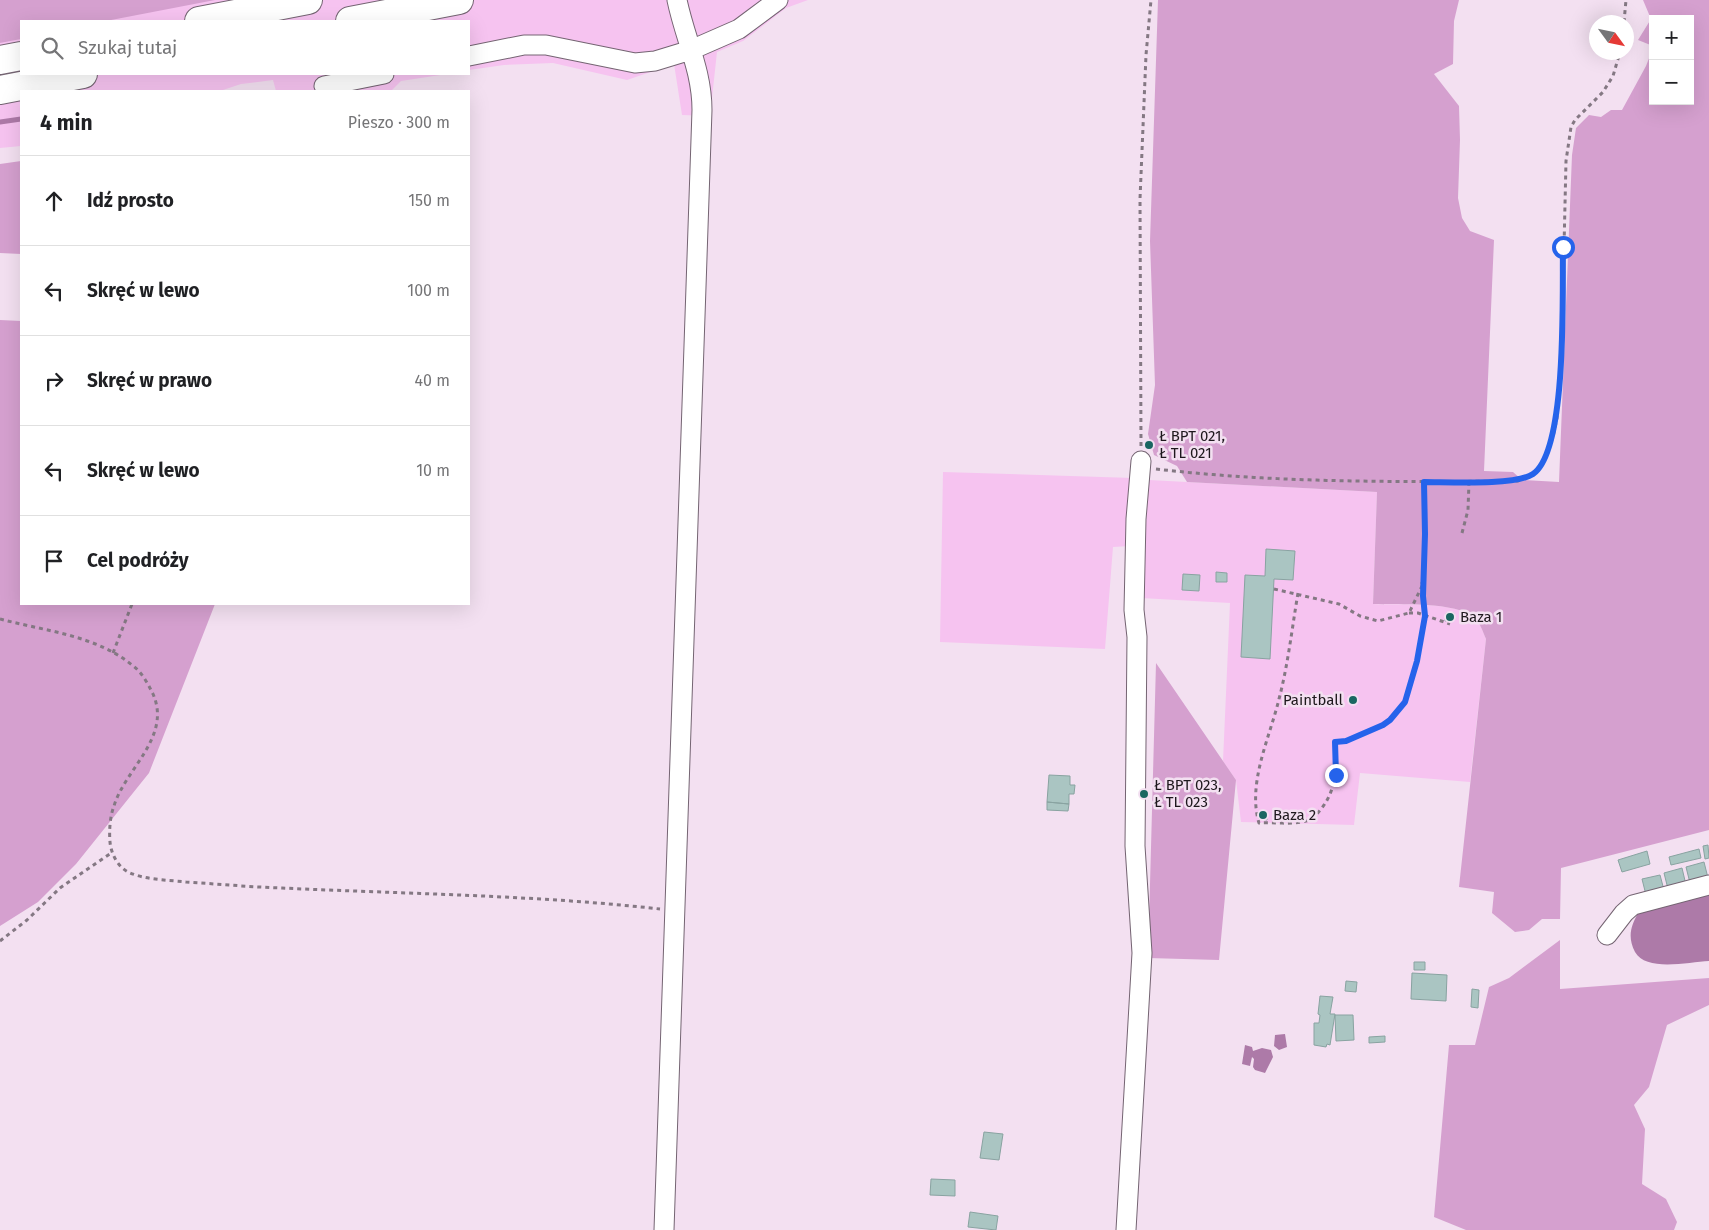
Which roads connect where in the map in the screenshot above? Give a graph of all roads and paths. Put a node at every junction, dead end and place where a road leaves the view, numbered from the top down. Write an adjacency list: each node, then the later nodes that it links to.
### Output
1 (308, 0): 8 (highway)
2 (459, 0): 9 (highway)
3 (677, 0): 10 (street)
4 (778, 0): 10 (street)
5 (1151, 0): 19 (path)
6 (1626, 0): 7 (path)
7 (1625, 15)
8 (204, 20)
9 (355, 20)
10 (691, 50): 12 (street); 35 (street)
11 (20, 56): 13 (highway)
12 (470, 56)
13 (0, 60)
14 (1618, 60): 22 (path)
15 (78, 75): 18 (highway)
16 (379, 75): 17 (street)
17 (324, 86)
18 (0, 90)
19 (1141, 429)
20 (1141, 464): 21 (path); 39 (street)
21 (1424, 482): 22 (path); 24 (path)
22 (1469, 482): 23 (path)
23 (1462, 533)
24 (1422, 582): 28 (path); 29 (path)
25 (1274, 590): 26 (path)
26 (1298, 593): 28 (path); 29 (path)
27 (132, 605): 32 (path)
28 (1409, 613): 29 (path)
29 (1425, 616): 31 (path)
30 (0, 618): 32 (path)
31 (1450, 624)
32 (113, 653): 33 (path)
33 (111, 853): 35 (path); 37 (path)
34 (1709, 885): 36 (street)
35 (673, 911): 38 (street)
36 (1607, 936)
37 (0, 941)
38 (664, 1230)
39 (1126, 1230)

